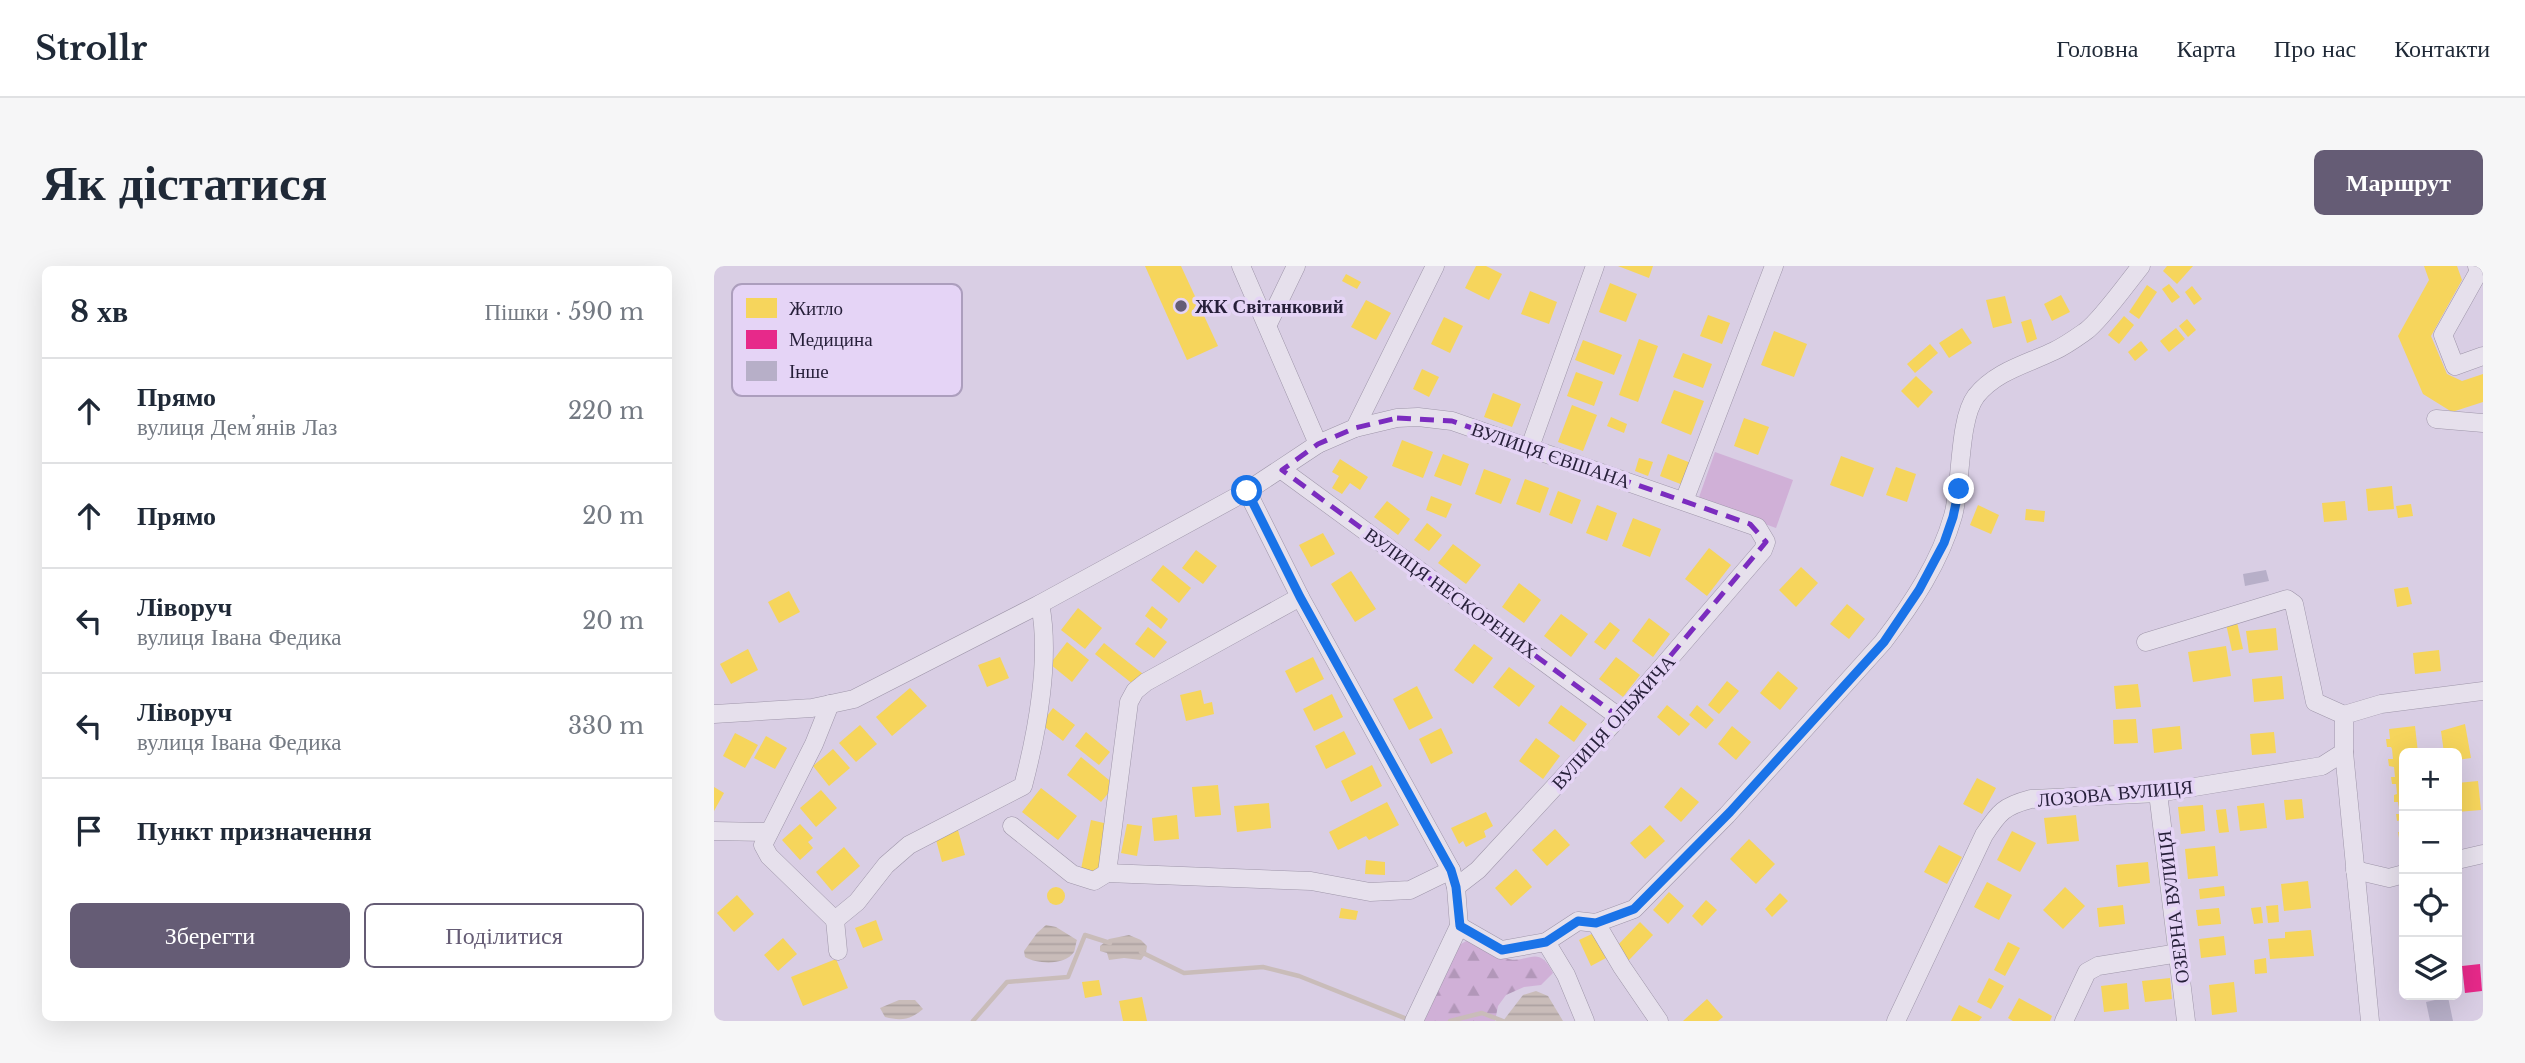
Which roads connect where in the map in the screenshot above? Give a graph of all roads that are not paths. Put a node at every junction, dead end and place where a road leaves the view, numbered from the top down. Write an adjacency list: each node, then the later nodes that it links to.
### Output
1 (1241, 266): 8 (street)
2 (1297, 266): 8 (street)
3 (1435, 266): 12 (street)
4 (1595, 266): 14 (street)
5 (1774, 266): 17 (street)
6 (2141, 266): 39 (street)
7 (2480, 269): 9 (street)
8 (1268, 324): 13 (street)
9 (2483, 356)
10 (2436, 419): 11 (street)
11 (2483, 423)
12 (1355, 428): 13 (street, ВУЛИЦЯ ЄВШАНА); 14 (street, ВУЛИЦЯ ЄВШАНА)
13 (1318, 444): 15 (street, ВУЛИЦЯ ЄВШАНА)
14 (1530, 447): 17 (street, ВУЛИЦЯ ЄВШАНА)
15 (1282, 470): 16 (street, ВУЛИЦЯ ЄВШАНА); 26 (street, ВУЛИЦЯ НЕСКОРЕНИХ)
16 (1247, 491): 19 (street); 20 (street, ВУЛИЦЯ ЄВШАНА)
17 (1685, 501): 18 (street, ВУЛИЦЯ ЄВШАНА)
18 (1763, 550): 26 (street, ВУЛИЦЯ ОЛЬЖИЧА)
19 (1300, 597): 35 (street); 37 (street)
20 (1040, 604): 23 (street, ВУЛИЦЯ ЄВШАНА); 38 (street)
21 (2146, 642): 25 (street)
22 (2483, 691): 25 (street)
23 (830, 704): 24 (street, ВУЛИЦЯ ЄВШАНА); 31 (street)
24 (714, 714)
25 (2344, 715): 27 (street)
26 (1619, 717): 37 (street, ВУЛИЦЯ ОЛЬЖИЧА)
27 (2344, 752): 28 (street, ЛОЗОВА ВУЛИЦЯ); 34 (street)
28 (2158, 793): 43 (street, ОЗЕРНА ВУЛИЦЯ); 47 (street, ЛОЗОВА ВУЛИЦЯ)
29 (1012, 826): 35 (street, ВУЛИЦЯ ОЛЬЖИЧА)
30 (714, 831): 31 (street)
31 (769, 832): 38 (street)
32 (2483, 854): 33 (street)
33 (2462, 859)
34 (2355, 870): 36 (street); 50 (street)
35 (1107, 873): 37 (street, ВУЛИЦЯ ОЛЬЖИЧА)
36 (2399, 875)
37 (1454, 878): 40 (street)
38 (835, 920): 42 (street)
39 (1596, 923): 41 (street); 46 (street)
40 (1460, 926): 41 (street); 44 (street)
41 (1546, 942): 45 (street)
42 (838, 951)
43 (2179, 953): 48 (street); 49 (street, ОЗЕРНА ВУЛИЦЯ)
44 (1416, 1017)
45 (1585, 1021)
46 (1659, 1021)
47 (1896, 1021)
48 (2064, 1021)
49 (2186, 1021)
50 (2370, 1021)

